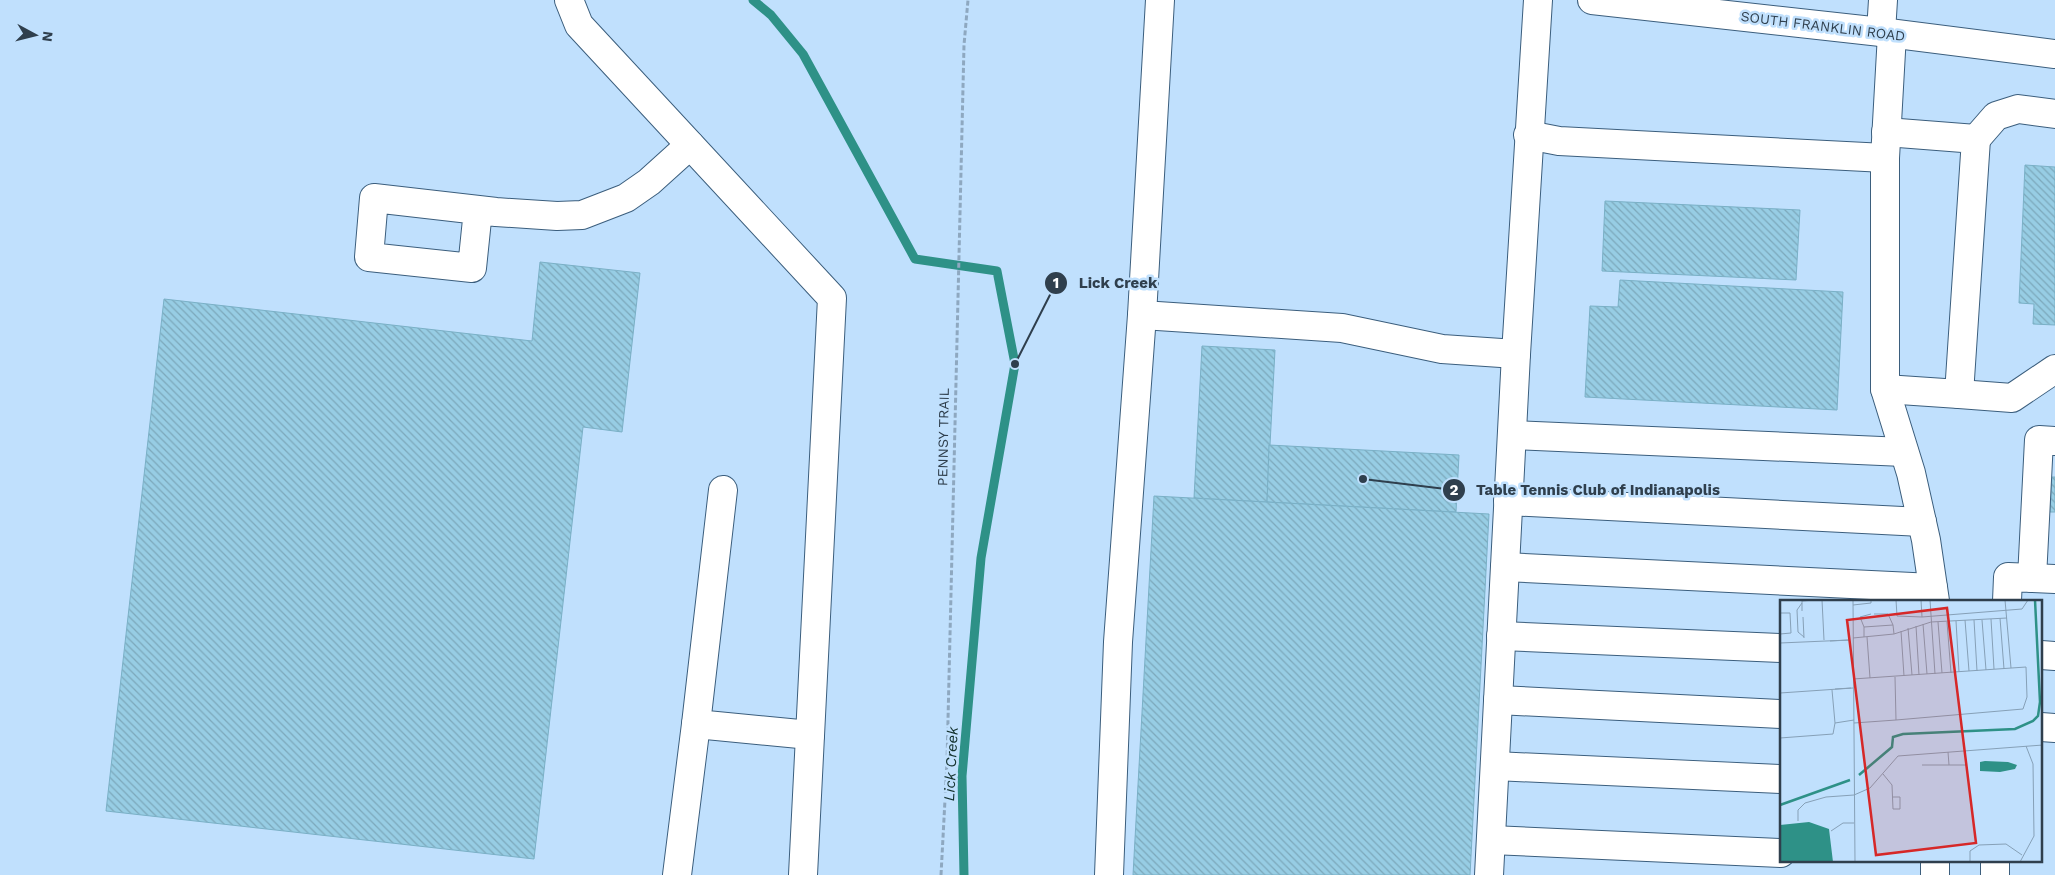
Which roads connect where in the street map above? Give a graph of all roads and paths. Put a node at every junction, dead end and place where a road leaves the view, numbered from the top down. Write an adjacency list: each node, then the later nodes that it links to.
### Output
1 (569, 0): 12 (main road)
2 (968, 0): 48 (path, PENNSY TRAIL)
3 (1160, 0): 15 (main road)
4 (1538, 0): 10 (main road)
5 (1592, 0): 7 (main road, SOUTH FRANKLIN ROAD)
6 (1883, 0): 7 (main road)
7 (1886, 33): 8 (main road, SOUTH FRANKLIN ROAD); 13 (main road)
8 (2055, 54)
9 (2055, 114): 11 (main road)
10 (1528, 134): 13 (main road); 16 (main road)
11 (1976, 139): 13 (main road); 19 (main road)
12 (690, 145): 14 (main road); 39 (main road)
13 (1885, 145): 18 (main road)
14 (478, 210)
15 (1142, 315): 16 (main road); 49 (main road)
16 (1516, 354): 20 (main road)
17 (2055, 369): 19 (main road)
18 (1885, 389): 19 (main road); 22 (main road)
19 (1959, 394)
20 (1512, 435): 22 (main road); 24 (main road)
21 (2055, 441): 27 (main road)
22 (1904, 452): 25 (main road)
23 (723, 490): 36 (main road)
24 (1508, 501): 25 (main road); 26 (main road)
25 (1922, 522): 28 (main road)
26 (1505, 567): 28 (main road); 30 (main road)
27 (2043, 578): 29 (main road)
28 (1934, 594)
29 (2007, 600)
30 (1501, 636): 31 (main road); 34 (main road)
31 (1780, 648)
32 (2042, 655): 33 (main road)
33 (2055, 656)
34 (1498, 700): 35 (main road); 40 (main road)
35 (1780, 714)
36 (696, 724): 39 (main road); 46 (main road)
37 (2042, 727): 38 (main road)
38 (2055, 728)
39 (810, 735): 47 (main road)
40 (1495, 766): 41 (main road); 42 (main road)
41 (1780, 779)
42 (1491, 840): 43 (main road); 50 (main road)
43 (1780, 853)
44 (1935, 862): 51 (main road)
45 (1995, 862): 52 (main road)
46 (677, 875)
47 (803, 875)
48 (941, 875)
49 (1109, 875)
50 (1490, 875)
51 (1934, 875)
52 (1995, 875)

